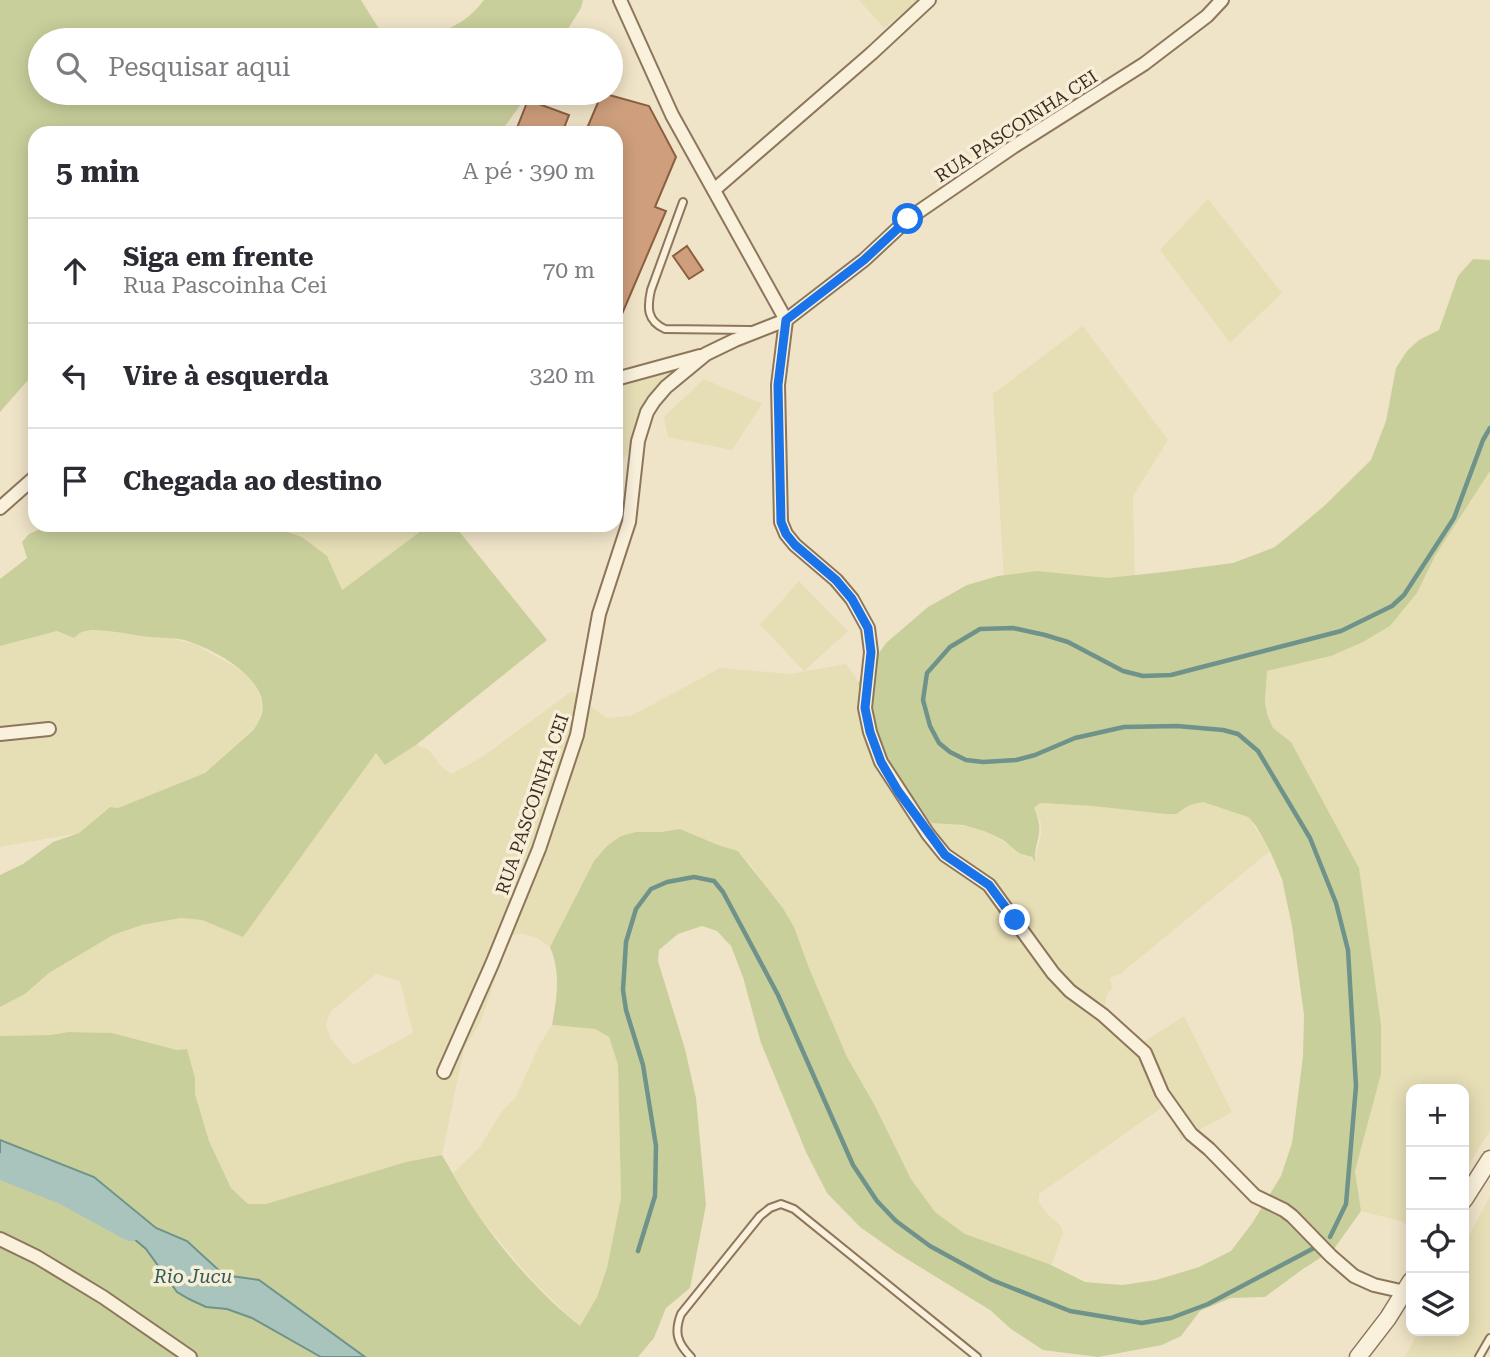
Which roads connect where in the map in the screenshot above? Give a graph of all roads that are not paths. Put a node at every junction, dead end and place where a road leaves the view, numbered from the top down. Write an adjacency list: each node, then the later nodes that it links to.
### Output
1 (621, 0): 4 (street)
2 (929, 0): 4 (street)
3 (1222, 0): 6 (street, RUA PASCOINHA CEI)
4 (714, 190): 6 (street)
5 (683, 202): 7 (lane)
6 (786, 320): 7 (street, RUA PASCOINHA CEI); 18 (street)
7 (759, 330): 8 (street, RUA PASCOINHA CEI)
8 (706, 354): 9 (street); 14 (street, RUA PASCOINHA CEI)
9 (623, 377)
10 (28, 483): 11 (street)
11 (0, 508)
12 (49, 729): 13 (street)
13 (0, 734)
14 (444, 1072)
15 (1490, 1159): 16 (street)
16 (1469, 1192)
17 (0, 1239): 21 (street)
18 (1406, 1286)
19 (1406, 1289): 24 (street)
20 (1490, 1338): 25 (lane)
21 (191, 1357)
22 (691, 1357): 23 (lane)
23 (977, 1357)
24 (1358, 1357)
25 (1479, 1357)

